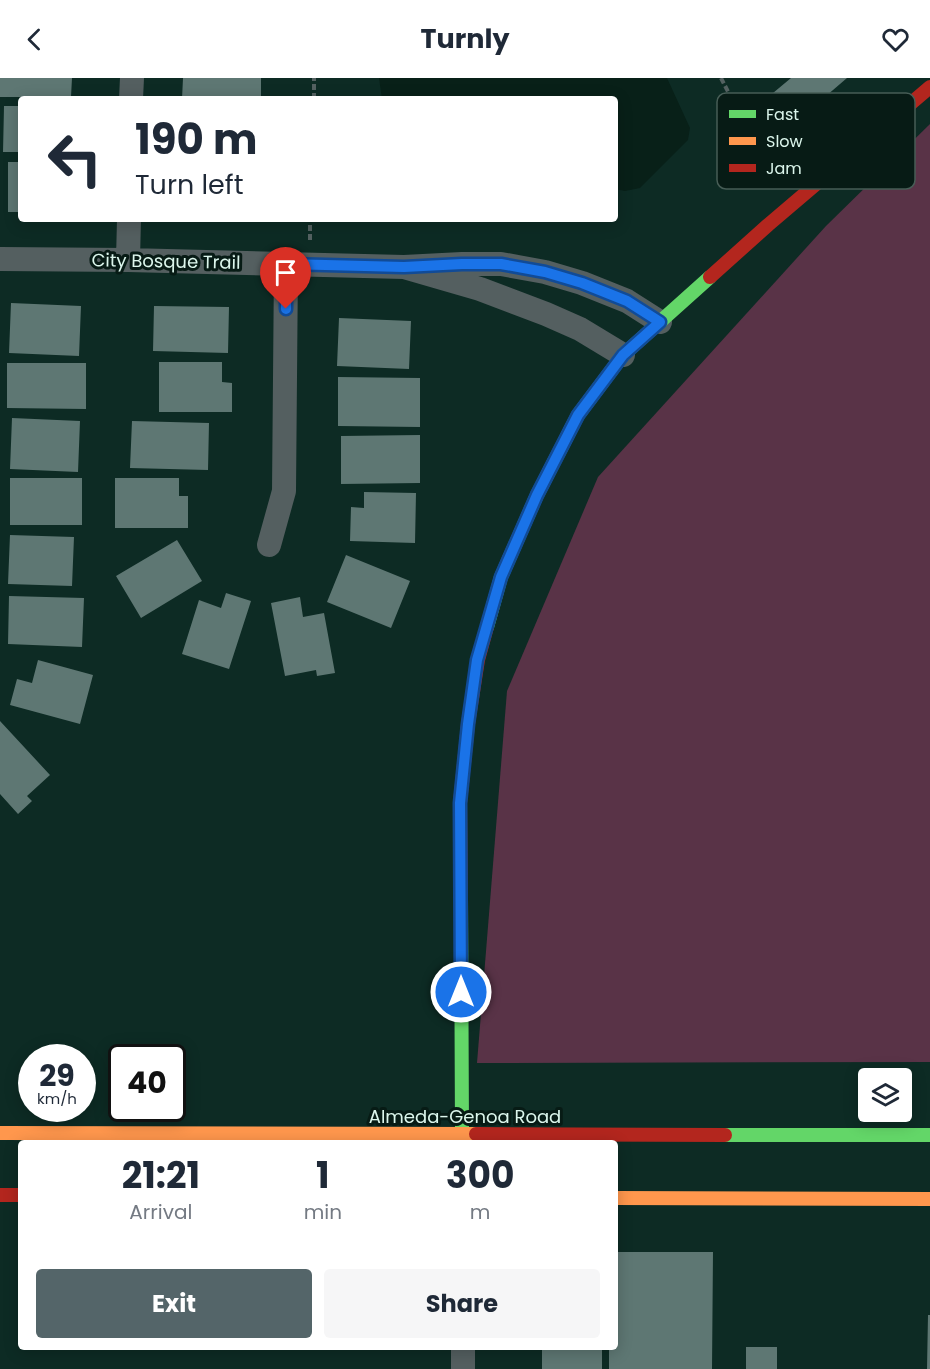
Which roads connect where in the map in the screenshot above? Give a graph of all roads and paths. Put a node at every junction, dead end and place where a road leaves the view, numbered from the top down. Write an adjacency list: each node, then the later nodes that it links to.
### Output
1 (132, 78): 6 (street)
2 (314, 78): 7 (path)
3 (721, 78): 5 (path)
4 (930, 87): 8 (main road)
5 (729, 93)
6 (132, 96)
7 (314, 96)
8 (915, 100)
9 (810, 189): 15 (main road)
10 (129, 222): 12 (street)
11 (0, 259): 12 (street, City Bosque Trail)
12 (128, 260): 13 (street, City Bosque Trail)
13 (286, 264): 14 (street, City Bosque Trail); 17 (street)
14 (404, 267): 15 (street); 16 (street)
15 (660, 322): 16 (main road)
16 (623, 355): 20 (main road)
17 (269, 546)
18 (0, 1133): 20 (main road, Almeda-Genoa Road)
19 (930, 1135): 20 (main road, Almeda-Genoa Road)
20 (462, 1138)
21 (0, 1195): 22 (main road)
22 (18, 1195)
23 (618, 1198): 24 (main road)
24 (930, 1200)
25 (463, 1350): 26 (street)
26 (463, 1369)

